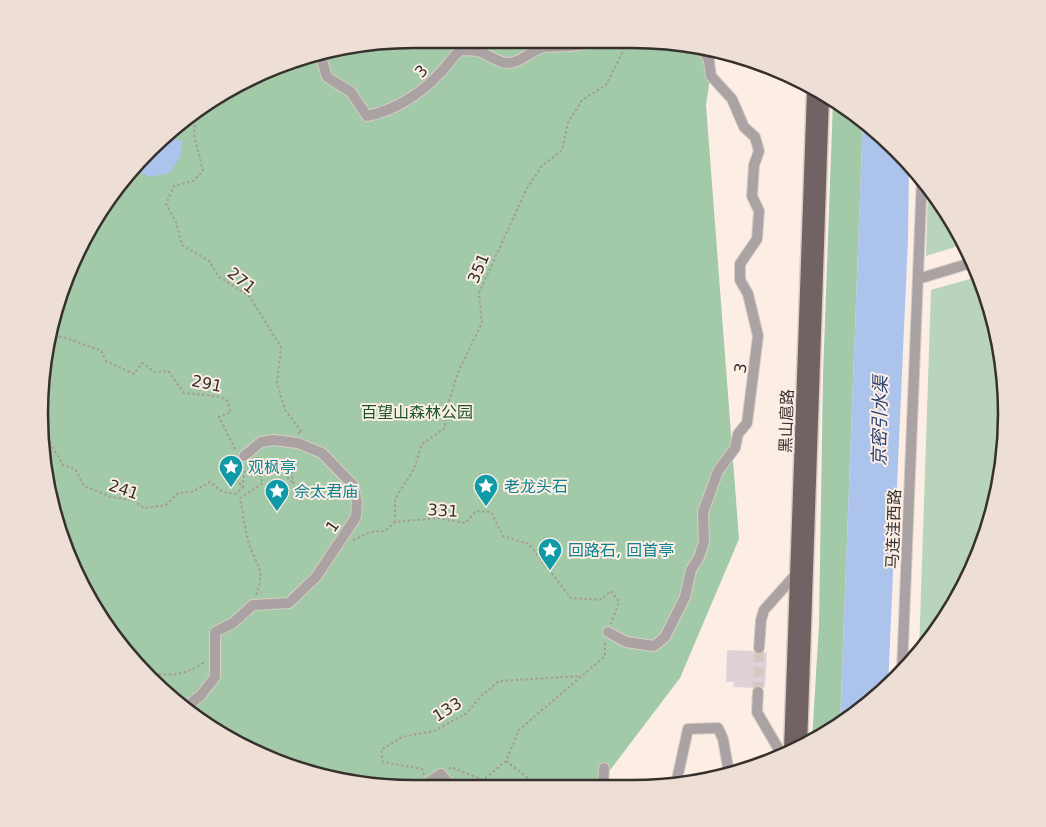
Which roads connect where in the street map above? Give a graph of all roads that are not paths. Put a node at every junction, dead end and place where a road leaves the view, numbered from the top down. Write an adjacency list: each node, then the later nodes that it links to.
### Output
1 (542, 48): 3 (street, 3 / 3)
2 (706, 55): 11 (street, 3 / 3)
3 (322, 59)
4 (813, 95): 10 (main road, 黑山扈路)
5 (823, 101): 16 (main road, 黑山扈路)
6 (922, 189): 8 (street, 马连洼西路)
7 (967, 264): 8 (street)
8 (918, 279): 13 (street, 马连洼西路)
9 (244, 456): 15 (street, 1 / 1)
10 (796, 573): 12 (street); 17 (main road, 黑山扈路)
11 (608, 632)
12 (760, 648)
13 (902, 661)
14 (758, 692): 18 (street)
15 (191, 704)
16 (801, 738)
17 (790, 744)
18 (779, 749)
19 (728, 767): 21 (street)
20 (604, 768): 24 (street)
21 (678, 776)
22 (430, 780): 23 (street)
23 (446, 780)
24 (604, 780)

